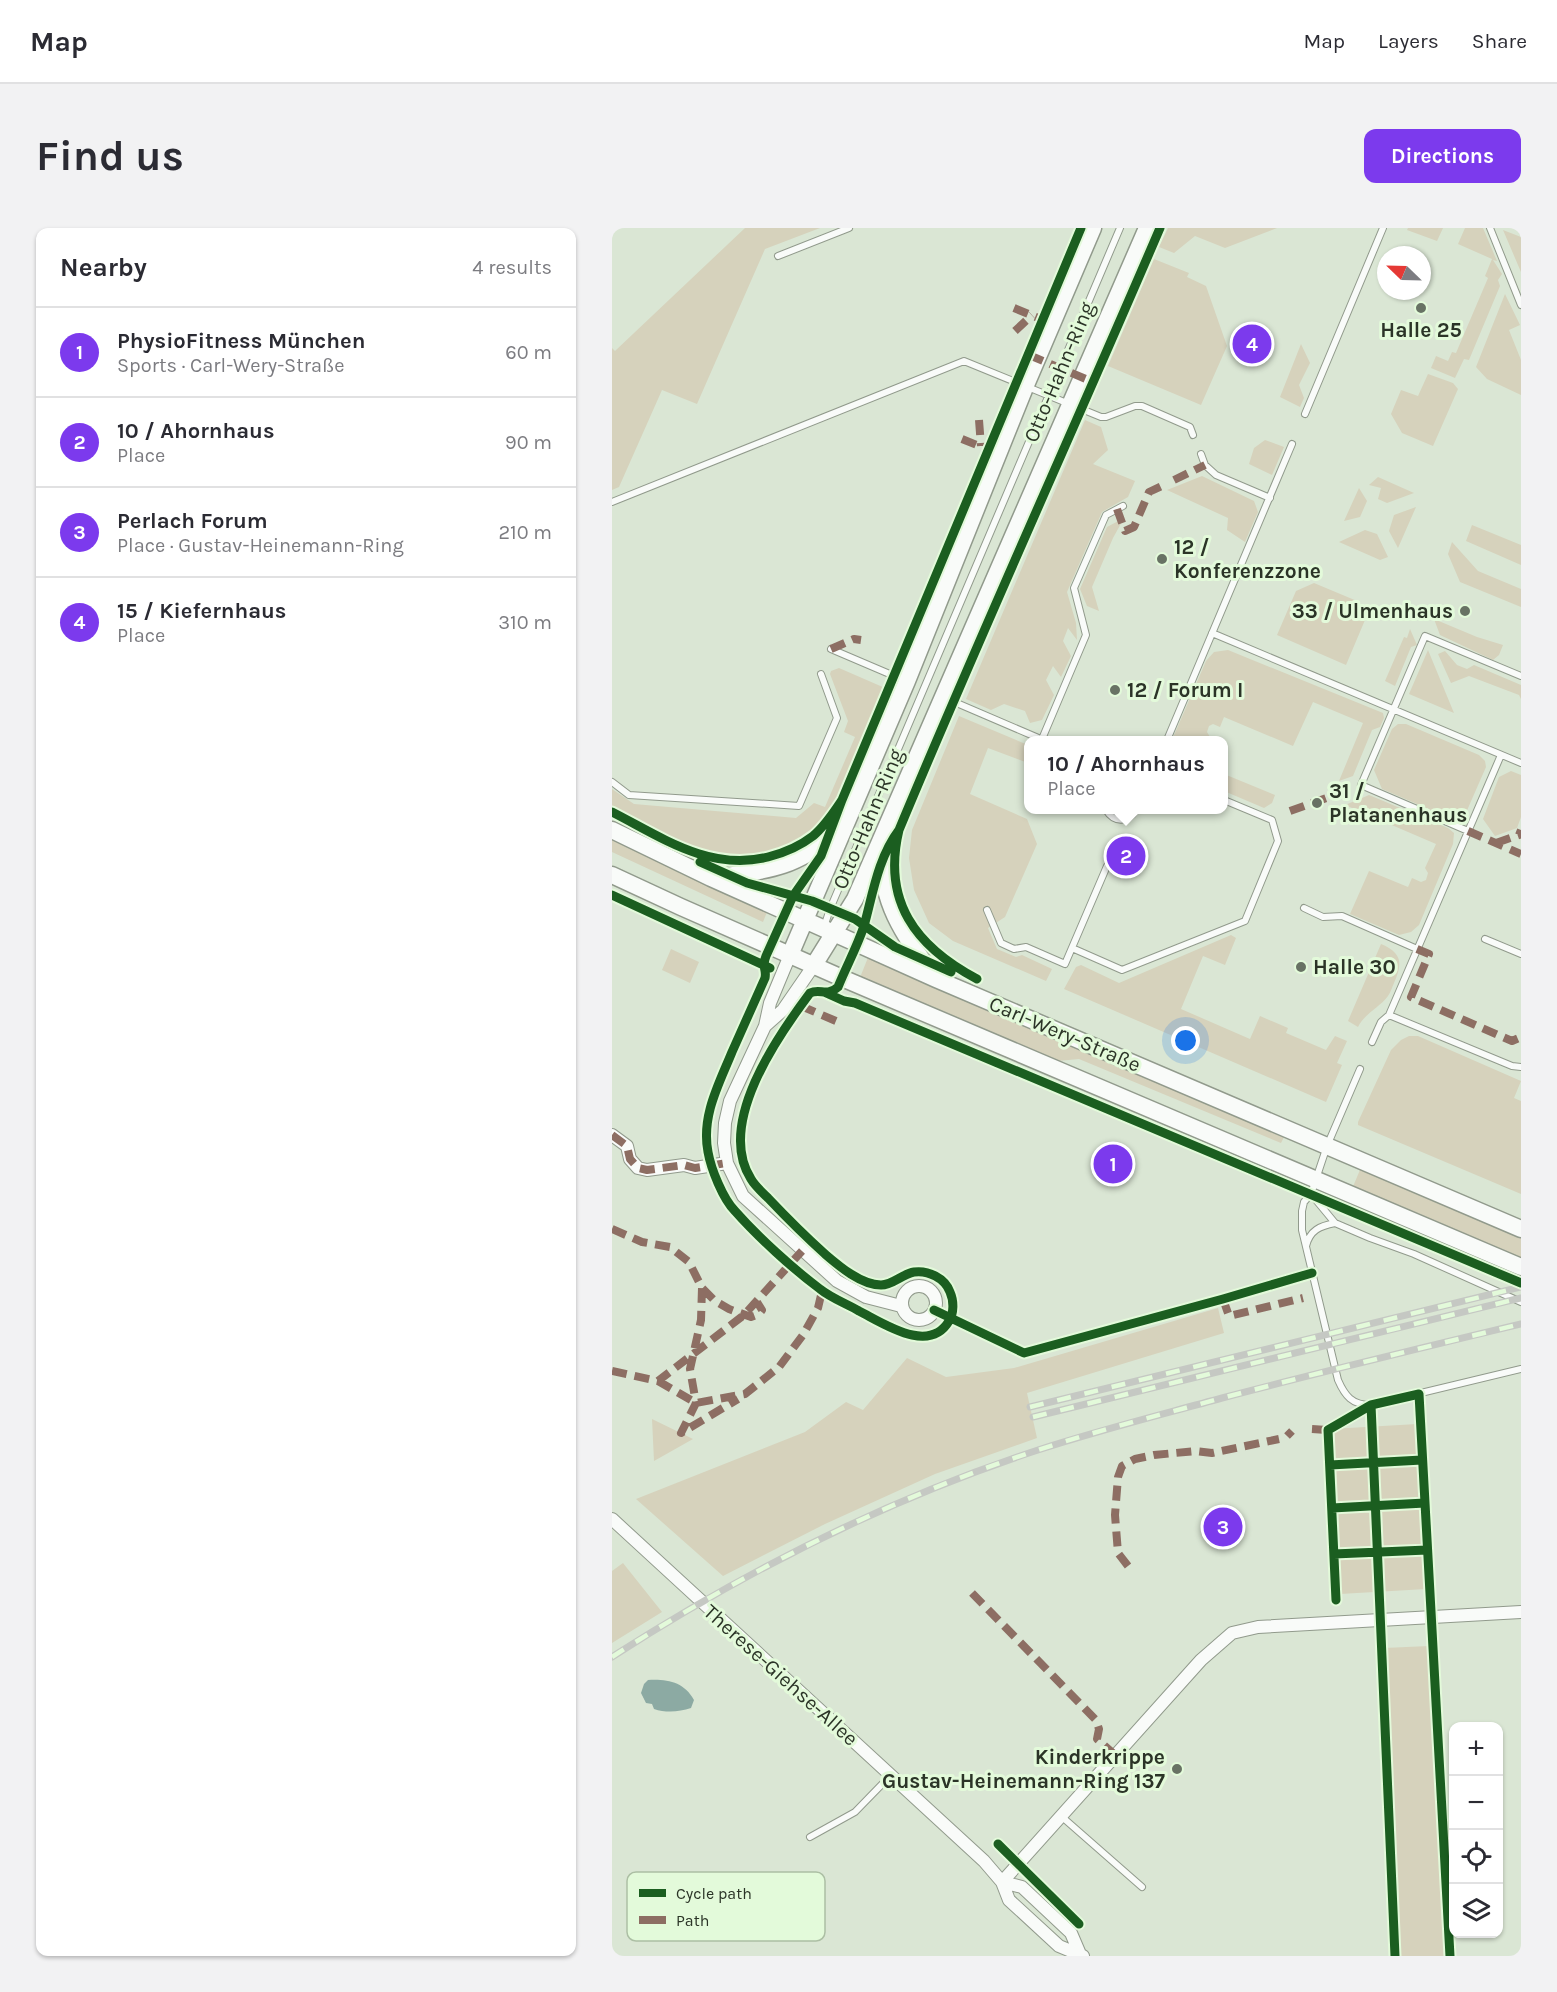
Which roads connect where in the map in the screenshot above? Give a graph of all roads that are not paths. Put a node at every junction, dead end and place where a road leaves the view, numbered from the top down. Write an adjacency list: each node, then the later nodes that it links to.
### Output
1 (849, 228): 7 (lane)
2 (1093, 228): 9 (main road, Otto-Hahn-Ring)
3 (1120, 228): 10 (lane, Otto-Hahn-Ring)
4 (1147, 228): 11 (main road, Otto-Hahn-Ring)
5 (1383, 228): 12 (lane)
6 (1490, 228): 8 (lane)
7 (778, 256)
8 (1521, 305)
9 (1026, 385): 10 (lane); 17 (lane); 23 (main road, Otto-Hahn-Ring)
10 (1049, 395): 11 (lane); 45 (lane, Otto-Hahn-Ring)
11 (1071, 404): 13 (lane); 24 (main road, Otto-Hahn-Ring)
12 (1305, 414)
13 (1193, 435)
14 (1292, 444): 16 (lane)
15 (1201, 454): 16 (lane)
16 (1270, 498): 19 (lane)
17 (612, 502)
18 (1123, 506): 27 (lane)
19 (1212, 633): 25 (lane); 28 (lane)
20 (831, 649): 23 (lane)
21 (820, 674): 31 (lane)
22 (1521, 676): 25 (lane)
23 (907, 681): 36 (main road, Otto-Hahn-Ring)
24 (942, 697): 26 (lane); 38 (main road, Otto-Hahn-Ring)
25 (1395, 709): 29 (lane); 37 (lane)
26 (1034, 736)
27 (1045, 736)
28 (1169, 736)
29 (1501, 755): 30 (lane); 37 (lane)
30 (1521, 763)
31 (612, 782)
32 (1228, 802): 47 (lane)
33 (1109, 814): 34 (lane)
34 (1133, 814)
35 (612, 830): 41 (main road, Carl-Wery-Straße)
36 (842, 831): 41 (main road); 44 (main road, Otto-Hahn-Ring)
37 (1468, 831): 48 (lane)
38 (883, 834): 45 (main road, Otto-Hahn-Ring); 52 (main road)
39 (1107, 866): 47 (lane)
40 (612, 874): 50 (main road, Carl-Wery-Straße)
41 (711, 878): 44 (main road, Carl-Wery-Straße)
42 (1304, 908): 48 (lane)
43 (987, 910): 47 (lane)
44 (805, 920): 45 (main road, Carl-Wery-Straße); 50 (main road, Otto-Hahn-Ring)
45 (830, 931): 51 (main road, Otto-Hahn-Ring); 52 (main road, Carl-Wery-Straße)
46 (1485, 939): 49 (lane)
47 (1071, 948)
48 (1417, 949): 53 (lane)
49 (1521, 954)
50 (790, 955): 51 (main road, Carl-Wery-Straße); 54 (street)
51 (814, 965): 54 (street); 61 (main road, Carl-Wery-Straße)
52 (936, 979): 59 (main road, Carl-Wery-Straße)
53 (1389, 1015): 55 (lane); 56 (lane)
54 (765, 1026): 60 (street)
55 (1372, 1042)
56 (1521, 1067)
57 (1360, 1069): 59 (lane)
58 (612, 1134): 60 (street)
59 (1327, 1146): 61 (lane); 63 (main road, Carl-Wery-Straße)
60 (728, 1163): 67 (street)
61 (1313, 1187): 62 (lane); 64 (lane); 65 (main road, Carl-Wery-Straße)
62 (1335, 1223): 64 (lane); 66 (lane)
63 (1521, 1229)
64 (1305, 1246): 68 (lane)
65 (1521, 1267)
66 (1521, 1302)
67 (901, 1306)
68 (1521, 1369)
69 (612, 1519): 71 (street, Therese-Giehse-Allee)
70 (1521, 1612): 72 (street)
71 (891, 1775): 73 (lane); 74 (street, Therese-Giehse-Allee)
72 (1061, 1816): 74 (street); 75 (lane)
73 (810, 1837)
74 (1002, 1882): 76 (street, Therese-Giehse-Allee); 76 (street, Therese-Giehse-Allee)
75 (1142, 1887)
76 (1081, 1955)

